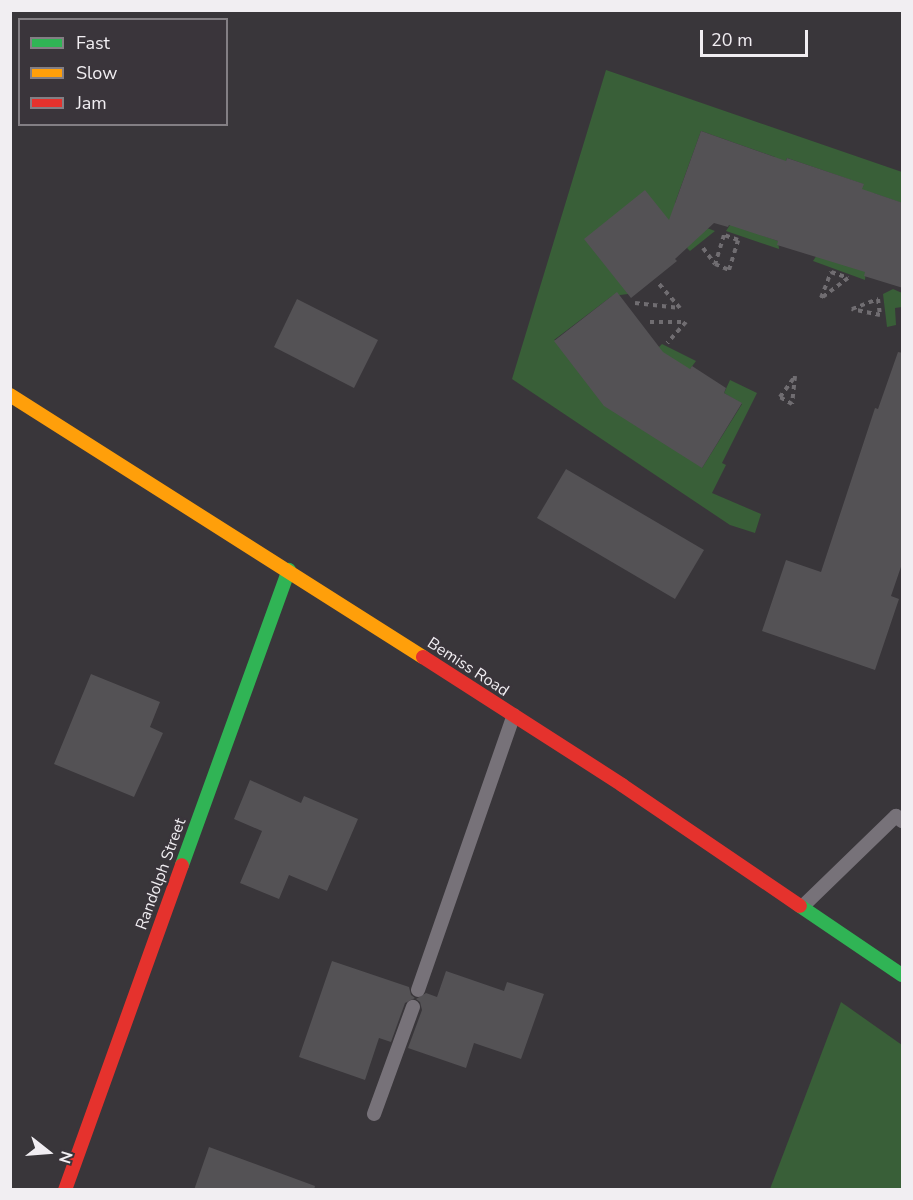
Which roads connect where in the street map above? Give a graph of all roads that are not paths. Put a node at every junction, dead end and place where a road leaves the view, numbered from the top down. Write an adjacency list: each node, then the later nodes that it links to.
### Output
1 (10, 395): 2 (main road, Bemiss Road)
2 (289, 570): 3 (main road, Bemiss Road); 10 (main road, Randolph Street)
3 (514, 715): 5 (main road, Bemiss Road); 7 (lane)
4 (903, 821): 5 (lane)
5 (802, 907): 6 (main road, Bemiss Road)
6 (903, 975)
7 (418, 990)
8 (413, 1006): 9 (lane)
9 (374, 1114)
10 (65, 1190)

